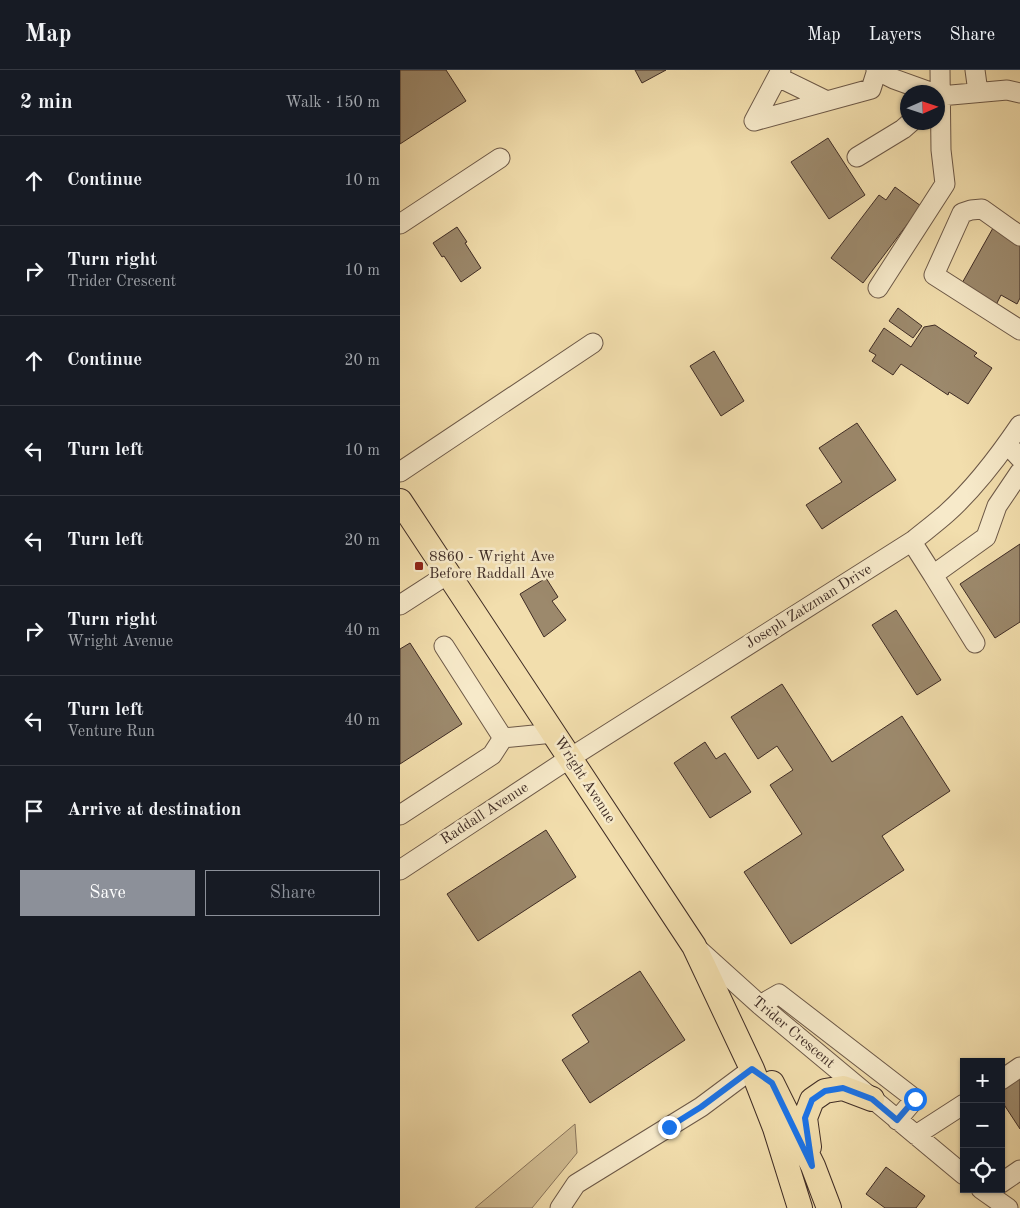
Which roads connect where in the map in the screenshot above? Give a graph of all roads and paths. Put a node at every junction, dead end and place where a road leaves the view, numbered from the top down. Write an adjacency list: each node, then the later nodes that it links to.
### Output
1 (876, 70): 6 (street); 11 (street)
2 (940, 70): 7 (street)
3 (975, 70): 8 (street)
4 (982, 70): 8 (street)
5 (779, 74): 11 (street); 11 (street)
6 (909, 85)
7 (938, 85)
8 (978, 92): 9 (street); 10 (street)
9 (1020, 93)
10 (945, 95)
11 (827, 101)
12 (901, 130): 14 (street)
13 (939, 130): 18 (street)
14 (857, 156)
15 (500, 158): 16 (street)
16 (400, 224)
17 (1020, 236): 19 (street)
18 (878, 288)
19 (1020, 330)
20 (593, 343): 24 (street)
21 (1020, 425): 22 (street, Joseph Zatzman Drive)
22 (1008, 444): 23 (street); 26 (street, Joseph Zatzman Drive)
23 (1020, 458)
24 (400, 472)
25 (1020, 472): 28 (street)
26 (976, 483): 28 (street); 29 (street, Joseph Zatzman Drive)
27 (400, 500): 30 (main road, Wright Avenue)
28 (997, 506): 31 (street)
29 (912, 542): 31 (street); 37 (street, Joseph Zatzman Drive)
30 (448, 574): 32 (street); 35 (main road, Wright Avenue)
31 (932, 575): 33 (street)
32 (400, 605)
33 (975, 643)
34 (444, 646): 36 (street)
35 (554, 733): 36 (street); 37 (main road, Wright Avenue)
36 (503, 738): 38 (street)
37 (570, 758): 39 (street, Raddall Avenue); 40 (main road, Wright Avenue)
38 (400, 815)
39 (400, 870)
40 (694, 946): 41 (street, Trider Crescent); 43 (main road, Wright Avenue)
41 (760, 1005): 45 (street, Trider Crescent); 47 (street)
42 (1020, 1067): 44 (street)
43 (752, 1069): 49 (main road, Wright Avenue); 54 (street); 55 (main road, Wright Avenue)
44 (1005, 1077)
45 (872, 1099): 47 (street, Trider Crescent); 49 (main road)
46 (960, 1107): 48 (street)
47 (897, 1120): 48 (street, Trider Crescent)
48 (916, 1136): 51 (street, Trider Crescent)
49 (812, 1166): 56 (main road, Wright Avenue)
50 (1020, 1170): 52 (street)
51 (960, 1172)
52 (1005, 1180)
53 (994, 1193): 57 (street)
54 (560, 1208)
55 (800, 1208)
56 (829, 1208)
57 (1008, 1208)

